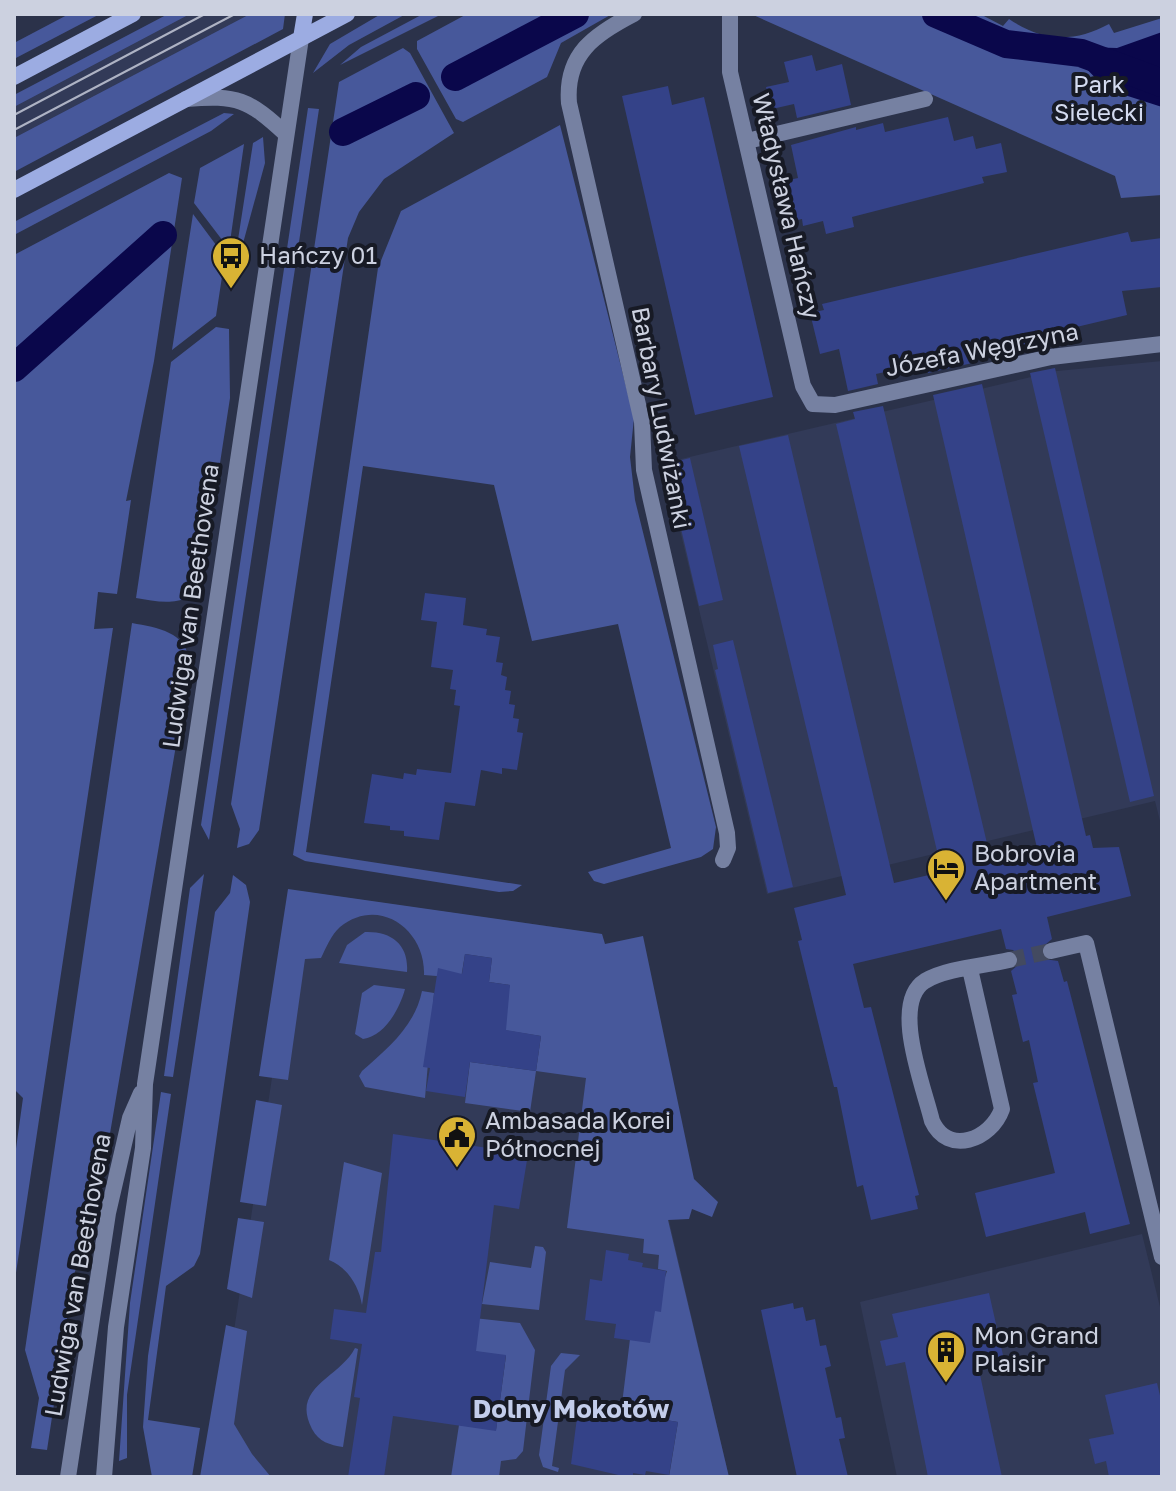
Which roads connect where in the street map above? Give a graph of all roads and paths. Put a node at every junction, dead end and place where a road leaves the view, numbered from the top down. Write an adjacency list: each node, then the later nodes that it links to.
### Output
1 (133, 14): 7 (main road)
2 (305, 14): 6 (main road)
3 (347, 14): 6 (main road)
4 (634, 14): 15 (street, Barbary Ludwiżanki)
5 (730, 14): 11 (street, Władysława Hańczy)
6 (301, 38): 8 (main road); 10 (street, Ludwiga van Beethovena)
7 (14, 77)
8 (184, 99): 10 (street); 12 (main road)
9 (925, 99): 11 (street)
10 (286, 134): 19 (street, Ludwiga van Beethovena)
11 (747, 141): 14 (street, Władysława Hańczy)
12 (14, 190)
13 (1162, 344): 14 (street, Józefa Węgrzyna)
14 (813, 404)
15 (723, 860)
16 (1051, 951): 20 (street)
17 (1009, 960): 18 (street)
18 (970, 969): 18 (street)
19 (145, 1084): 21 (street, Ludwiga van Beethovena); 22 (street, Ludwiga van Beethovena)
20 (1162, 1257)
21 (68, 1477)
22 (104, 1477)

